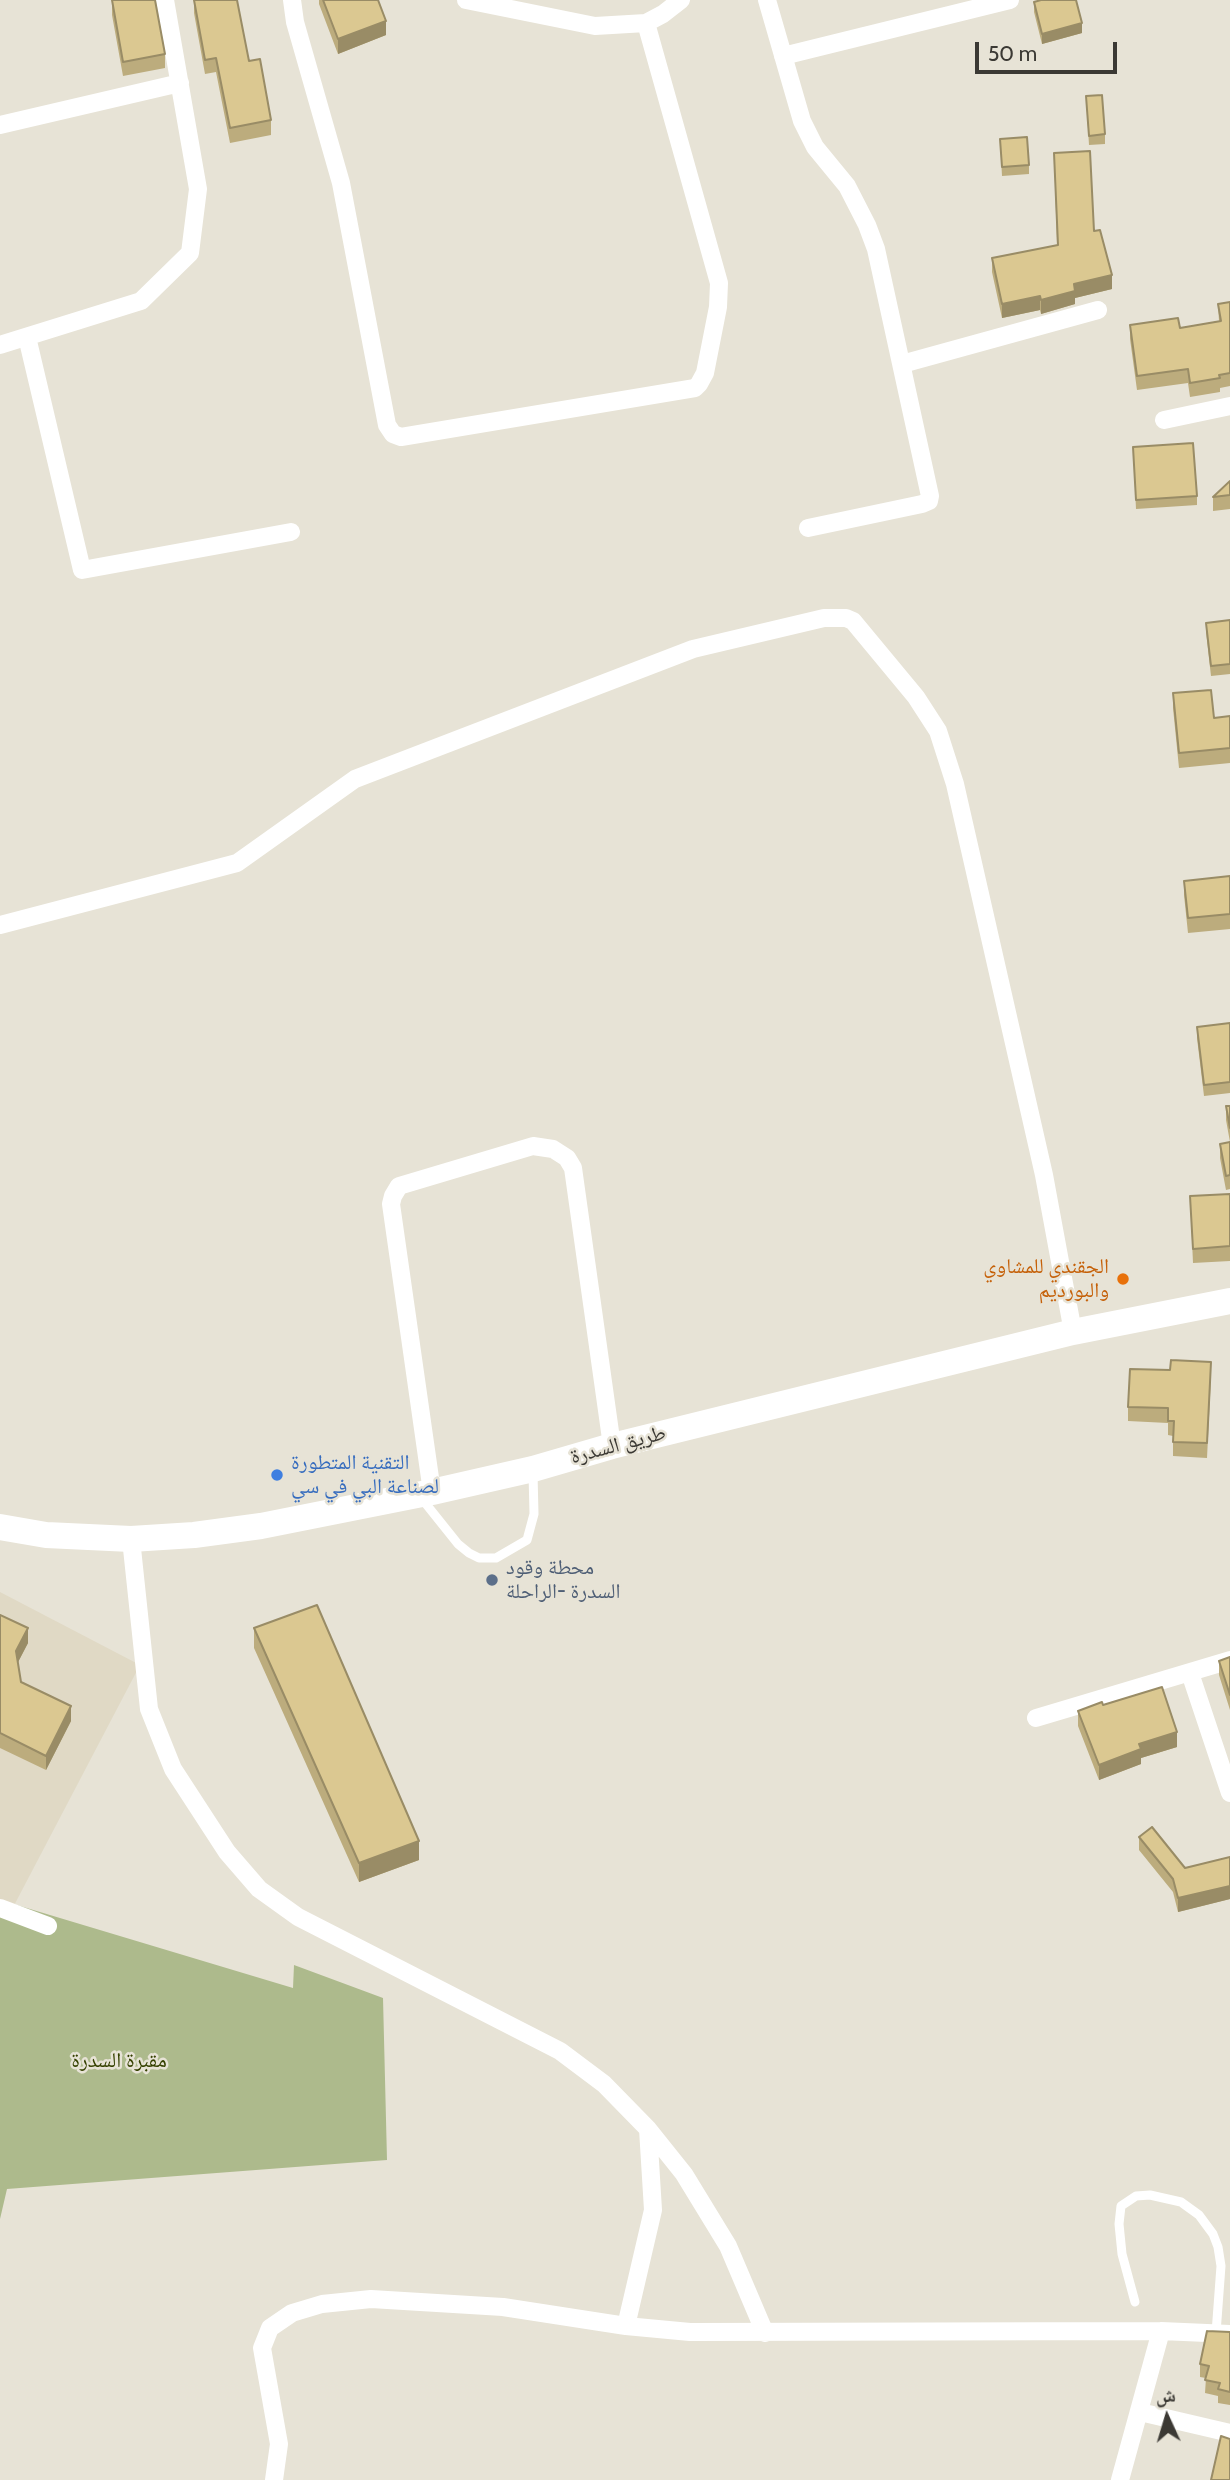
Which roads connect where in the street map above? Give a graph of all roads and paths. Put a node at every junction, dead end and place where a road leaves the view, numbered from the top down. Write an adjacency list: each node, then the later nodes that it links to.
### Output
1 (165, 0): 9 (street)
2 (292, 0): 7 (street)
3 (466, 0): 7 (street)
4 (681, 0): 7 (street)
5 (767, 0): 8 (street)
6 (1010, 0): 8 (street)
7 (646, 23)
8 (783, 56): 14 (street)
9 (180, 83): 10 (street); 12 (street)
10 (0, 125)
11 (1098, 310): 14 (street)
12 (27, 337): 13 (street); 18 (street)
13 (0, 345)
14 (902, 364): 17 (street)
15 (1230, 406): 16 (street)
16 (1164, 421)
17 (808, 528)
18 (291, 532)
19 (0, 925): 21 (street)
20 (1230, 1301): 21 (main road, طريق السدرة)
21 (1073, 1332): 22 (main road, طريق السدرة)
22 (612, 1446): 23 (main road, طريق السدرة); 24 (street)
23 (533, 1469): 24 (main road, طريق السدرة); 24 (lane)
24 (425, 1494): 26 (main road, طريق السدرة)
25 (0, 1527): 26 (main road, طريق السدرة)
26 (131, 1539): 33 (street)
27 (1230, 1660): 28 (street)
28 (1190, 1673): 29 (street); 30 (street)
29 (1036, 1718)
30 (1230, 1793)
31 (0, 1908): 32 (street)
32 (48, 1926)
33 (648, 2129): 37 (street); 39 (street)
34 (1230, 2292): 35 (lane)
35 (1219, 2299): 36 (lane); 40 (lane)
36 (1135, 2302)
37 (625, 2326): 39 (street); 43 (street)
38 (1161, 2331): 39 (street); 40 (street); 41 (street)
39 (765, 2333)
40 (1223, 2334)
41 (1140, 2413): 42 (street); 44 (street)
42 (1230, 2433)
43 (274, 2480)
44 (1120, 2480)

